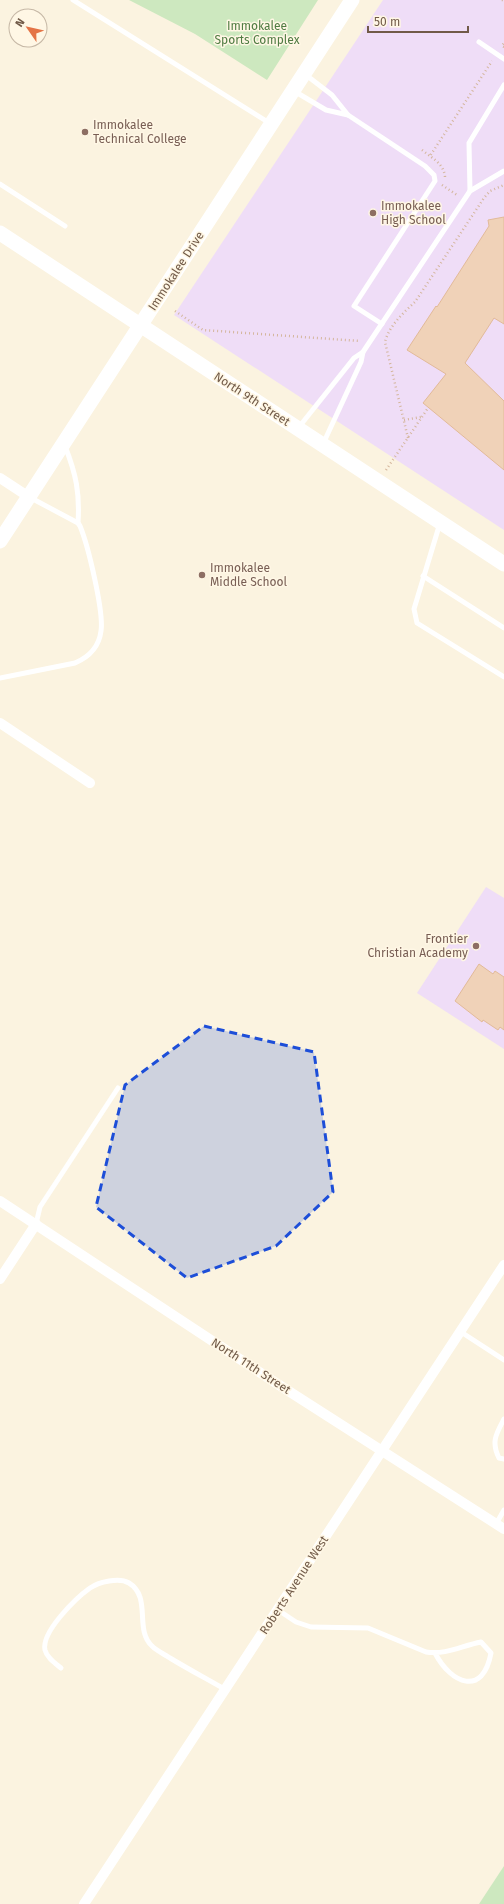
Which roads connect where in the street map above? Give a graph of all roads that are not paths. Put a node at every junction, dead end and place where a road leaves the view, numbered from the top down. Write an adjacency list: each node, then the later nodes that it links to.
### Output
1 (74, 0): 9 (lane)
2 (352, 0): 5 (street, Immokalee Drive)
3 (479, 42): 4 (lane)
4 (504, 59)
5 (304, 73): 7 (street, Immokalee Drive); 8 (lane)
6 (504, 85): 12 (lane)
7 (293, 91): 8 (lane); 9 (street, Immokalee Drive)
8 (348, 115): 15 (lane)
9 (271, 124): 16 (street, Immokalee Drive)
10 (504, 171): 12 (lane)
11 (0, 184): 13 (lane)
12 (470, 191): 15 (lane)
13 (65, 226)
14 (0, 233): 16 (street, North 9th Street)
15 (382, 324): 17 (lane)
16 (140, 327): 18 (street, North 9th Street); 19 (street, Immokalee Drive)
17 (363, 352): 18 (lane); 20 (lane)
18 (298, 428): 20 (street, North 9th Street)
19 (64, 443): 22 (street, Immokalee Drive); 24 (lane)
20 (323, 445): 23 (street, North 9th Street)
21 (0, 478): 22 (street)
22 (28, 497): 24 (lane); 25 (street, Immokalee Drive)
23 (440, 522): 26 (street, North 9th Street); 27 (lane)
24 (78, 523): 29 (lane)
25 (0, 541)
26 (504, 564)
27 (423, 576): 28 (lane); 30 (lane)
28 (504, 628)
29 (0, 678)
30 (504, 678)
31 (0, 723): 32 (street)
32 (90, 783)
33 (118, 1088): 35 (lane)
34 (0, 1201): 35 (street, North 11th Street)
35 (36, 1224): 37 (street); 41 (street, North 11th Street)
36 (504, 1265): 38 (street, Roberts Avenue West)
37 (0, 1279)
38 (461, 1332): 39 (lane); 41 (street, Roberts Avenue West)
39 (504, 1360)
40 (504, 1419): 42 (lane)
41 (383, 1451): 44 (street, North 11th Street); 45 (street, Roberts Avenue West)
42 (504, 1459)
43 (504, 1510): 44 (lane)
44 (500, 1526)
45 (278, 1610): 46 (lane); 48 (street, Roberts Avenue West)
46 (435, 1653): 46 (lane)
47 (61, 1668): 48 (lane)
48 (226, 1690): 49 (street, Roberts Avenue West)
49 (84, 1904)

